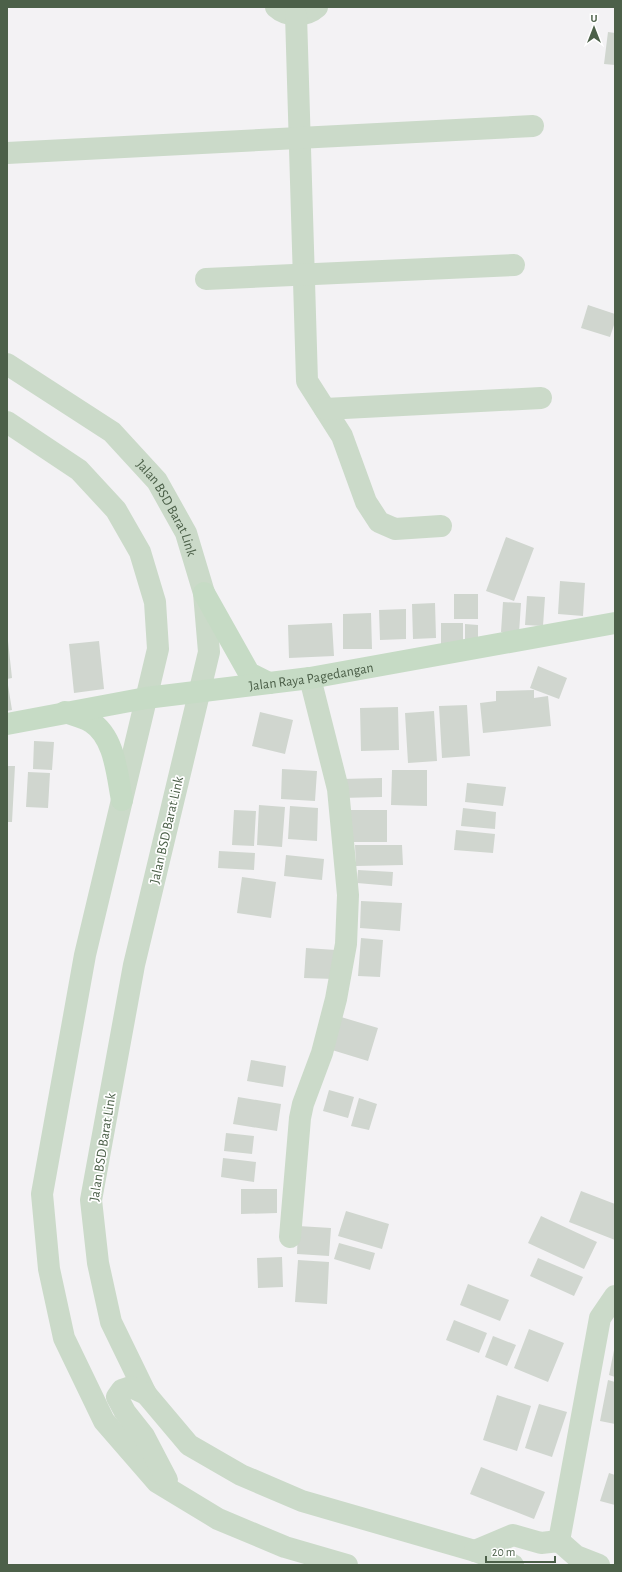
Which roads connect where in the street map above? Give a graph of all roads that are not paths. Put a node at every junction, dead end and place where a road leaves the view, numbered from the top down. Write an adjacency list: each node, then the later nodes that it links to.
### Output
1 (276, 7): 3 (street)
2 (317, 7): 3 (street)
3 (296, 15): 5 (street)
4 (534, 126): 5 (street)
5 (300, 138): 6 (street); 8 (street)
6 (7, 153)
7 (514, 265): 8 (street)
8 (304, 275): 9 (street); 12 (street)
9 (206, 279)
10 (7, 364): 15 (street, Jalan BSD Barat Link)
11 (541, 398): 12 (street)
12 (325, 409): 14 (street)
13 (7, 422): 20 (street)
14 (442, 526)
15 (204, 593): 18 (street); 19 (street, Jalan BSD Barat Link)
16 (615, 623): 17 (street, Jalan Raya Pagedangan)
17 (310, 678): 18 (street, Jalan Raya Pagedangan); 24 (street)
18 (269, 683): 19 (street, Jalan Raya Pagedangan)
19 (199, 691): 20 (street, Jalan Raya Pagedangan); 26 (street, Jalan BSD Barat Link)
20 (146, 698): 21 (street, Jalan Raya Pagedangan); 23 (street)
21 (64, 712): 22 (street, Jalan Raya Pagedangan); 23 (street)
22 (7, 724)
23 (122, 800): 27 (street)
24 (290, 1237)
25 (615, 1296): 28 (street)
26 (146, 1394): 27 (street); 29 (street, Jalan BSD Barat Link)
27 (173, 1492): 30 (street)
28 (559, 1541): 29 (street); 32 (street)
29 (475, 1551): 31 (street, Jalan BSD Barat Link)
30 (347, 1565)
31 (513, 1565)
32 (599, 1565)

